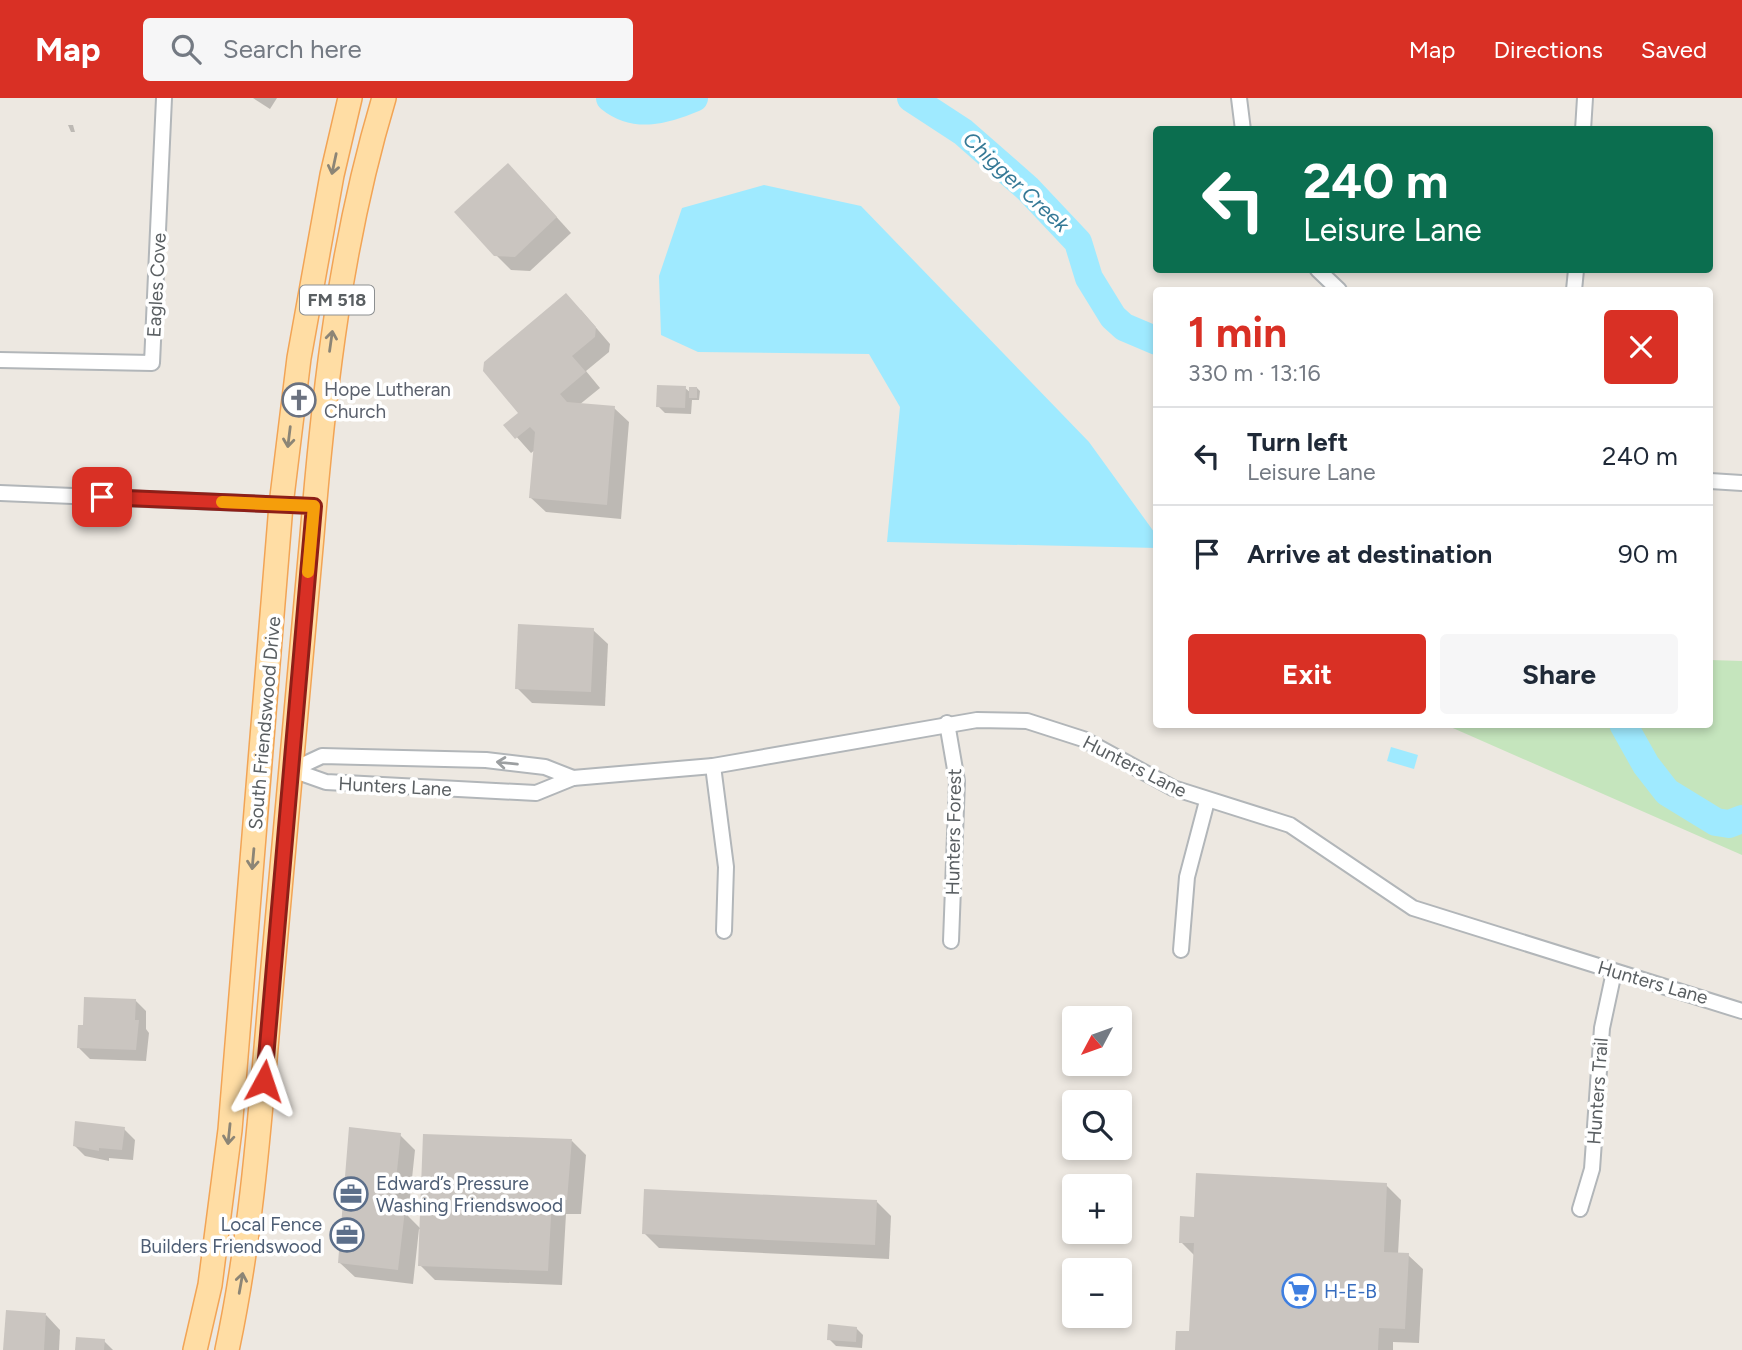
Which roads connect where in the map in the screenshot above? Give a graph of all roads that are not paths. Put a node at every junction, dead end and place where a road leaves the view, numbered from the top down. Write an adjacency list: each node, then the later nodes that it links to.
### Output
1 (164, 98): 10 (street, Eagles Cove)
2 (350, 98): 14 (main road, South Friendswood Drive / FM 518, one-way to 14)
3 (384, 98): 15 (main road, South Friendswood Drive / FM 518, one-way to 3)
4 (1239, 98): 6 (street)
5 (1585, 98): 7 (street)
6 (1242, 126)
7 (1583, 126)
8 (1321, 273): 9 (street)
9 (1336, 287)
10 (0, 360)
11 (1713, 481): 12 (street)
12 (1742, 483)
13 (0, 493): 14 (street)
14 (281, 505): 15 (street); 27 (main road, South Friendswood Drive / FM 518, one-way to 27)
15 (314, 506): 18 (main road, South Friendswood Drive / FM 518)
16 (947, 723): 17 (street, Hunters Lane); 20 (street, Hunters Lane); 22 (street, Hunters Forest)
17 (713, 766): 19 (street, Hunters Lane); 21 (street)
18 (292, 771): 19 (street, Hunters Lane); 19 (street, Hunters Lane, one-way to 18); 28 (main road, South Friendswood Drive / FM 518, one-way to 18)
19 (573, 778)
20 (1207, 801): 23 (street); 24 (street, Hunters Lane)
21 (724, 931)
22 (951, 941)
23 (1181, 950)
24 (1614, 972): 25 (street, Hunters Lane); 26 (street, Hunters Trail)
25 (1742, 1011)
26 (1580, 1209)
27 (195, 1350)
28 (227, 1350)

